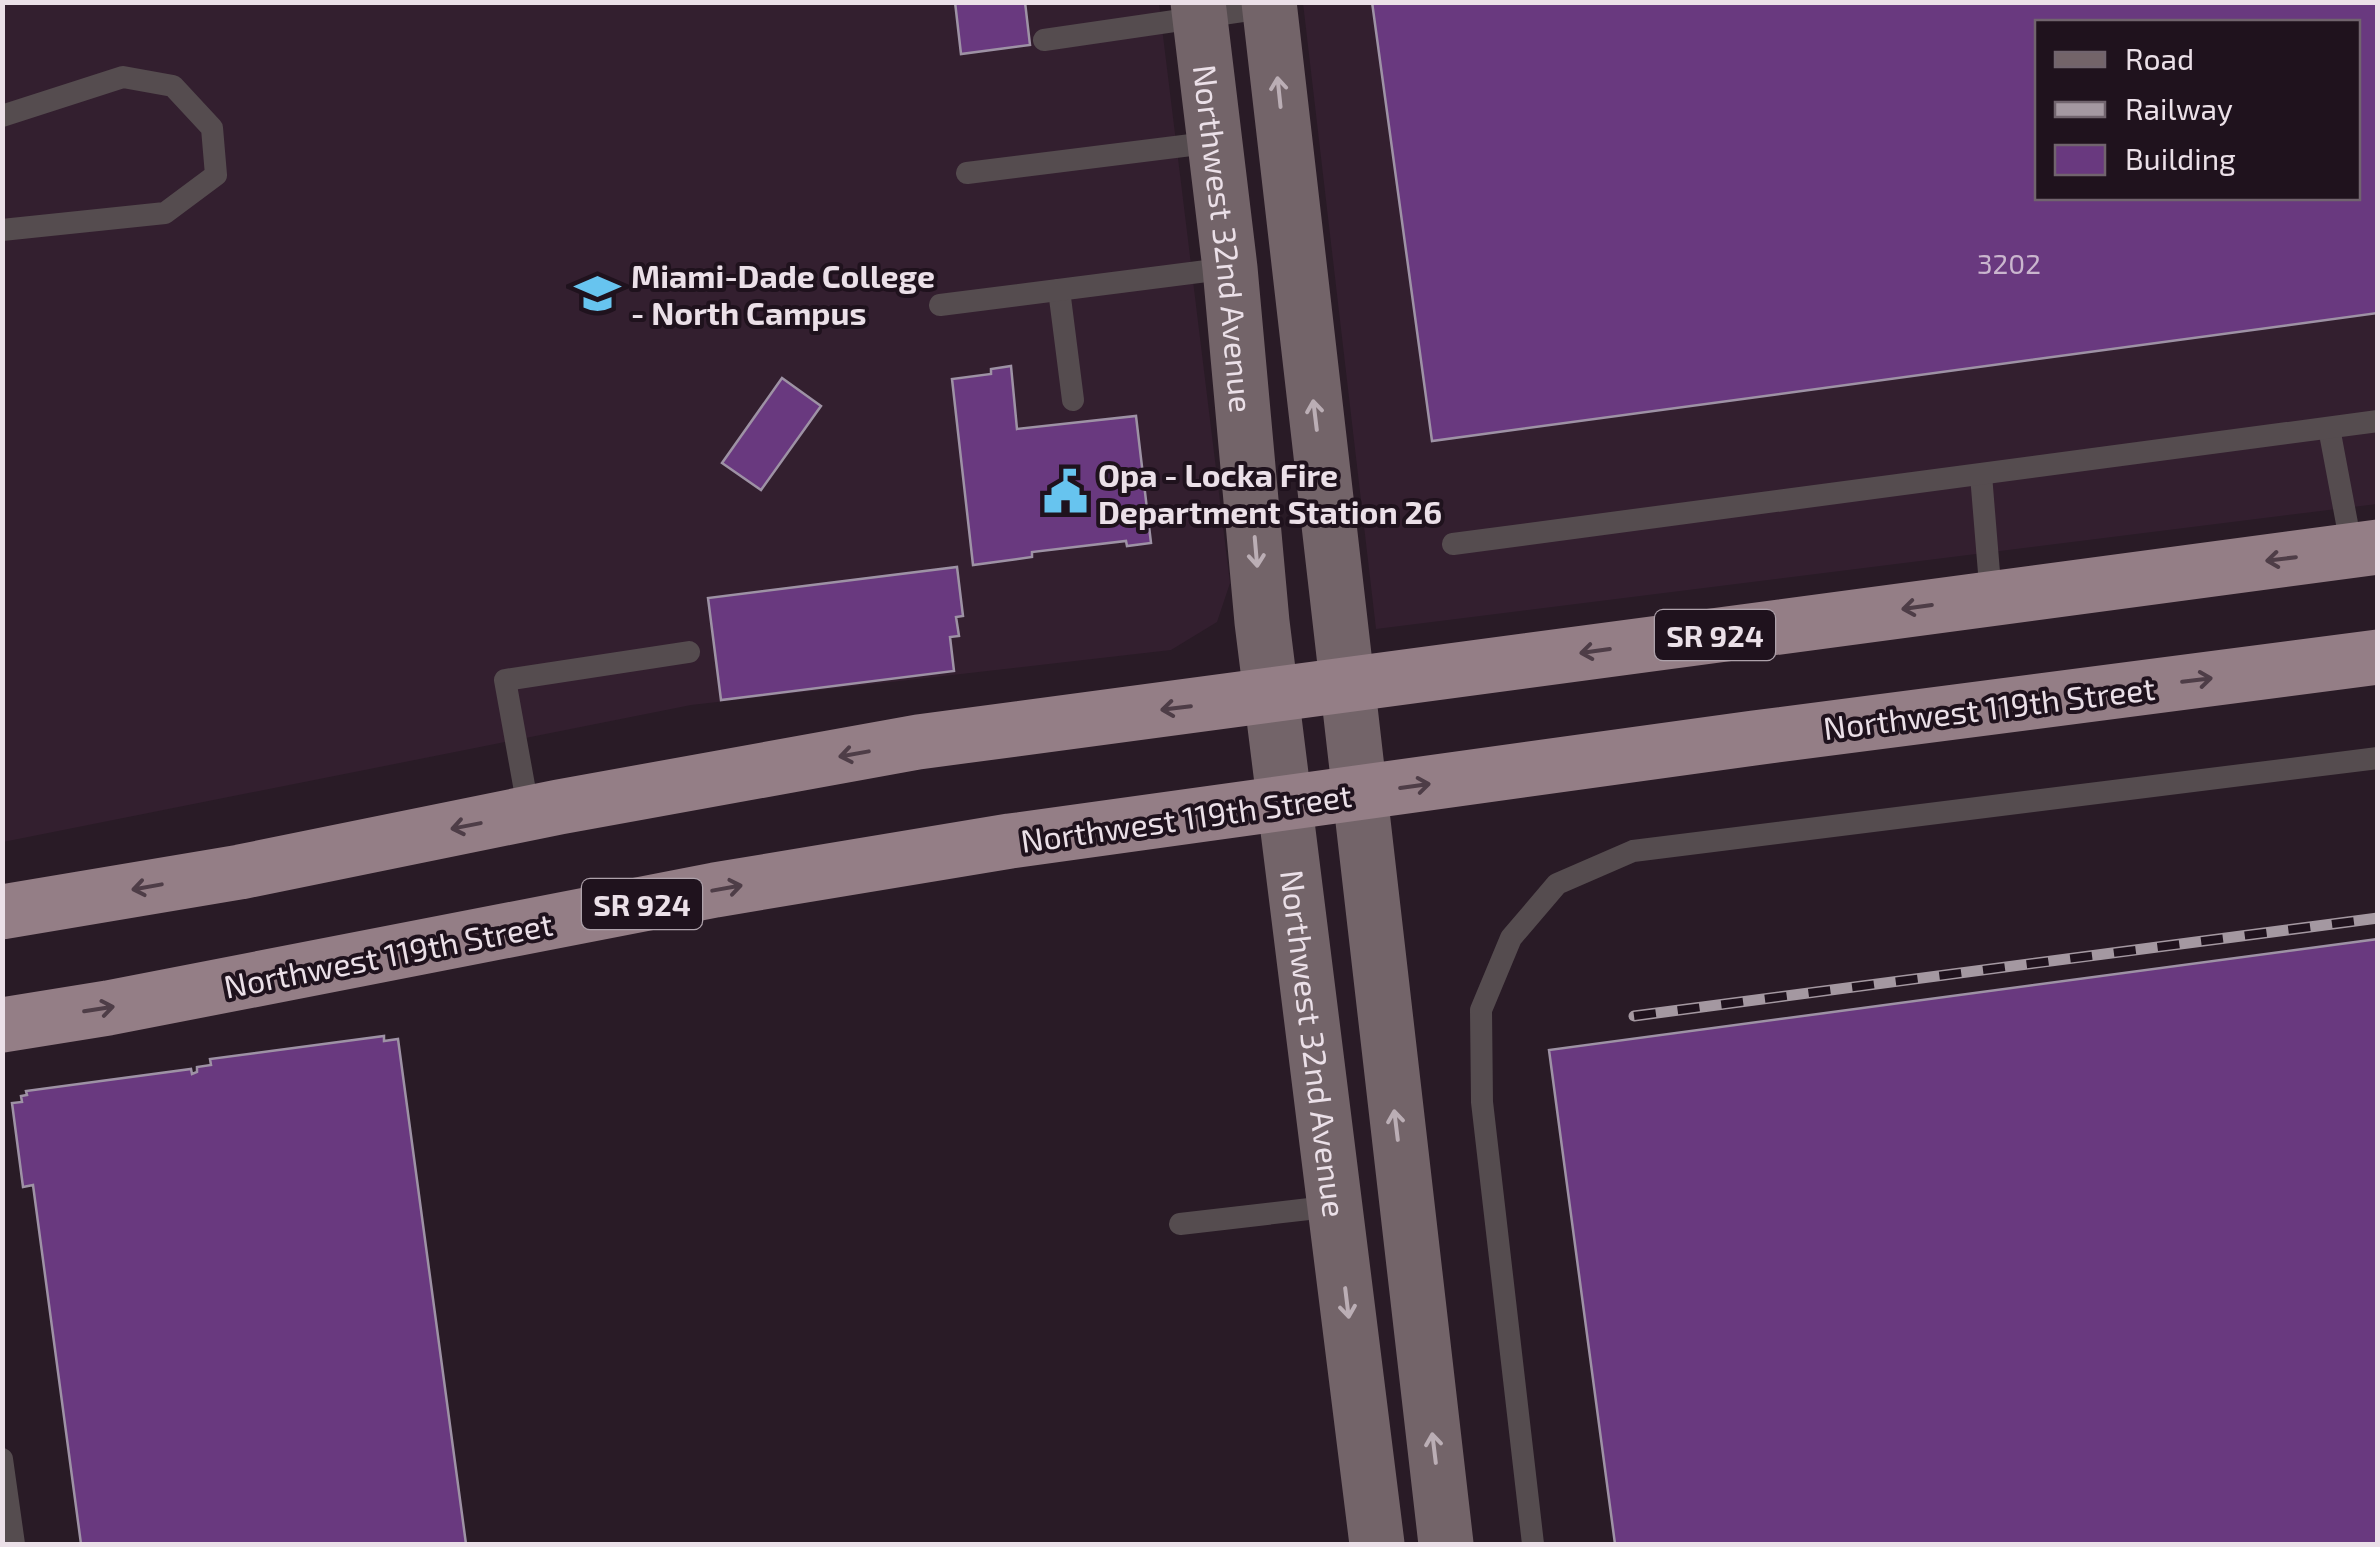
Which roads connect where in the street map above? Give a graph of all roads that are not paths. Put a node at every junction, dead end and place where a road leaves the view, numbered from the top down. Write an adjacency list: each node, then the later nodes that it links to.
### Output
1 (1269, 5): 2 (lane); 20 (main road, one-way to 1)
2 (1199, 10): 3 (lane); 5 (main road, Northwest 32nd Avenue)
3 (1044, 40)
4 (2, 116): 7 (lane)
5 (1216, 142): 6 (lane); 8 (main road, Northwest 32nd Avenue)
6 (967, 174)
7 (2, 230)
8 (1230, 268): 9 (lane); 21 (main road, Northwest 32nd Avenue, one-way to 21)
9 (1059, 290): 10 (lane); 11 (lane)
10 (940, 305)
11 (1073, 400)
12 (2378, 422): 13 (lane)
13 (2329, 428): 14 (lane); 16 (lane)
14 (1981, 475): 15 (lane); 17 (lane)
15 (1453, 544)
16 (2365, 549): 17 (highway, SR 924, one-way to 17)
17 (1991, 597): 20 (highway, SR 924, one-way to 20)
18 (689, 652): 25 (lane)
19 (2378, 658): 23 (highway, Northwest 119th Street / SR 924, one-way to 19)
20 (1346, 686): 21 (highway, SR 924); 23 (main road)
21 (1273, 696): 24 (main road, Northwest 32nd Avenue); 25 (highway, SR 924, one-way to 25)
22 (2378, 758): 34 (lane)
23 (1358, 794): 24 (highway, Northwest 119th Street / SR 924); 33 (main road, one-way to 23)
24 (1284, 805): 27 (highway, Northwest 119th Street / SR 924, one-way to 24); 28 (main road, Northwest 32nd Avenue)
25 (530, 814): 26 (highway, SR 924, one-way to 26)
26 (2, 912)
27 (2, 1025)
28 (1335, 1206): 29 (lane); 32 (main road, Northwest 32nd Avenue, one-way to 32)
29 (1180, 1224)
30 (2, 1459): 31 (lane)
31 (14, 1544)
32 (1377, 1544)
33 (1446, 1544)
34 (1533, 1544)

